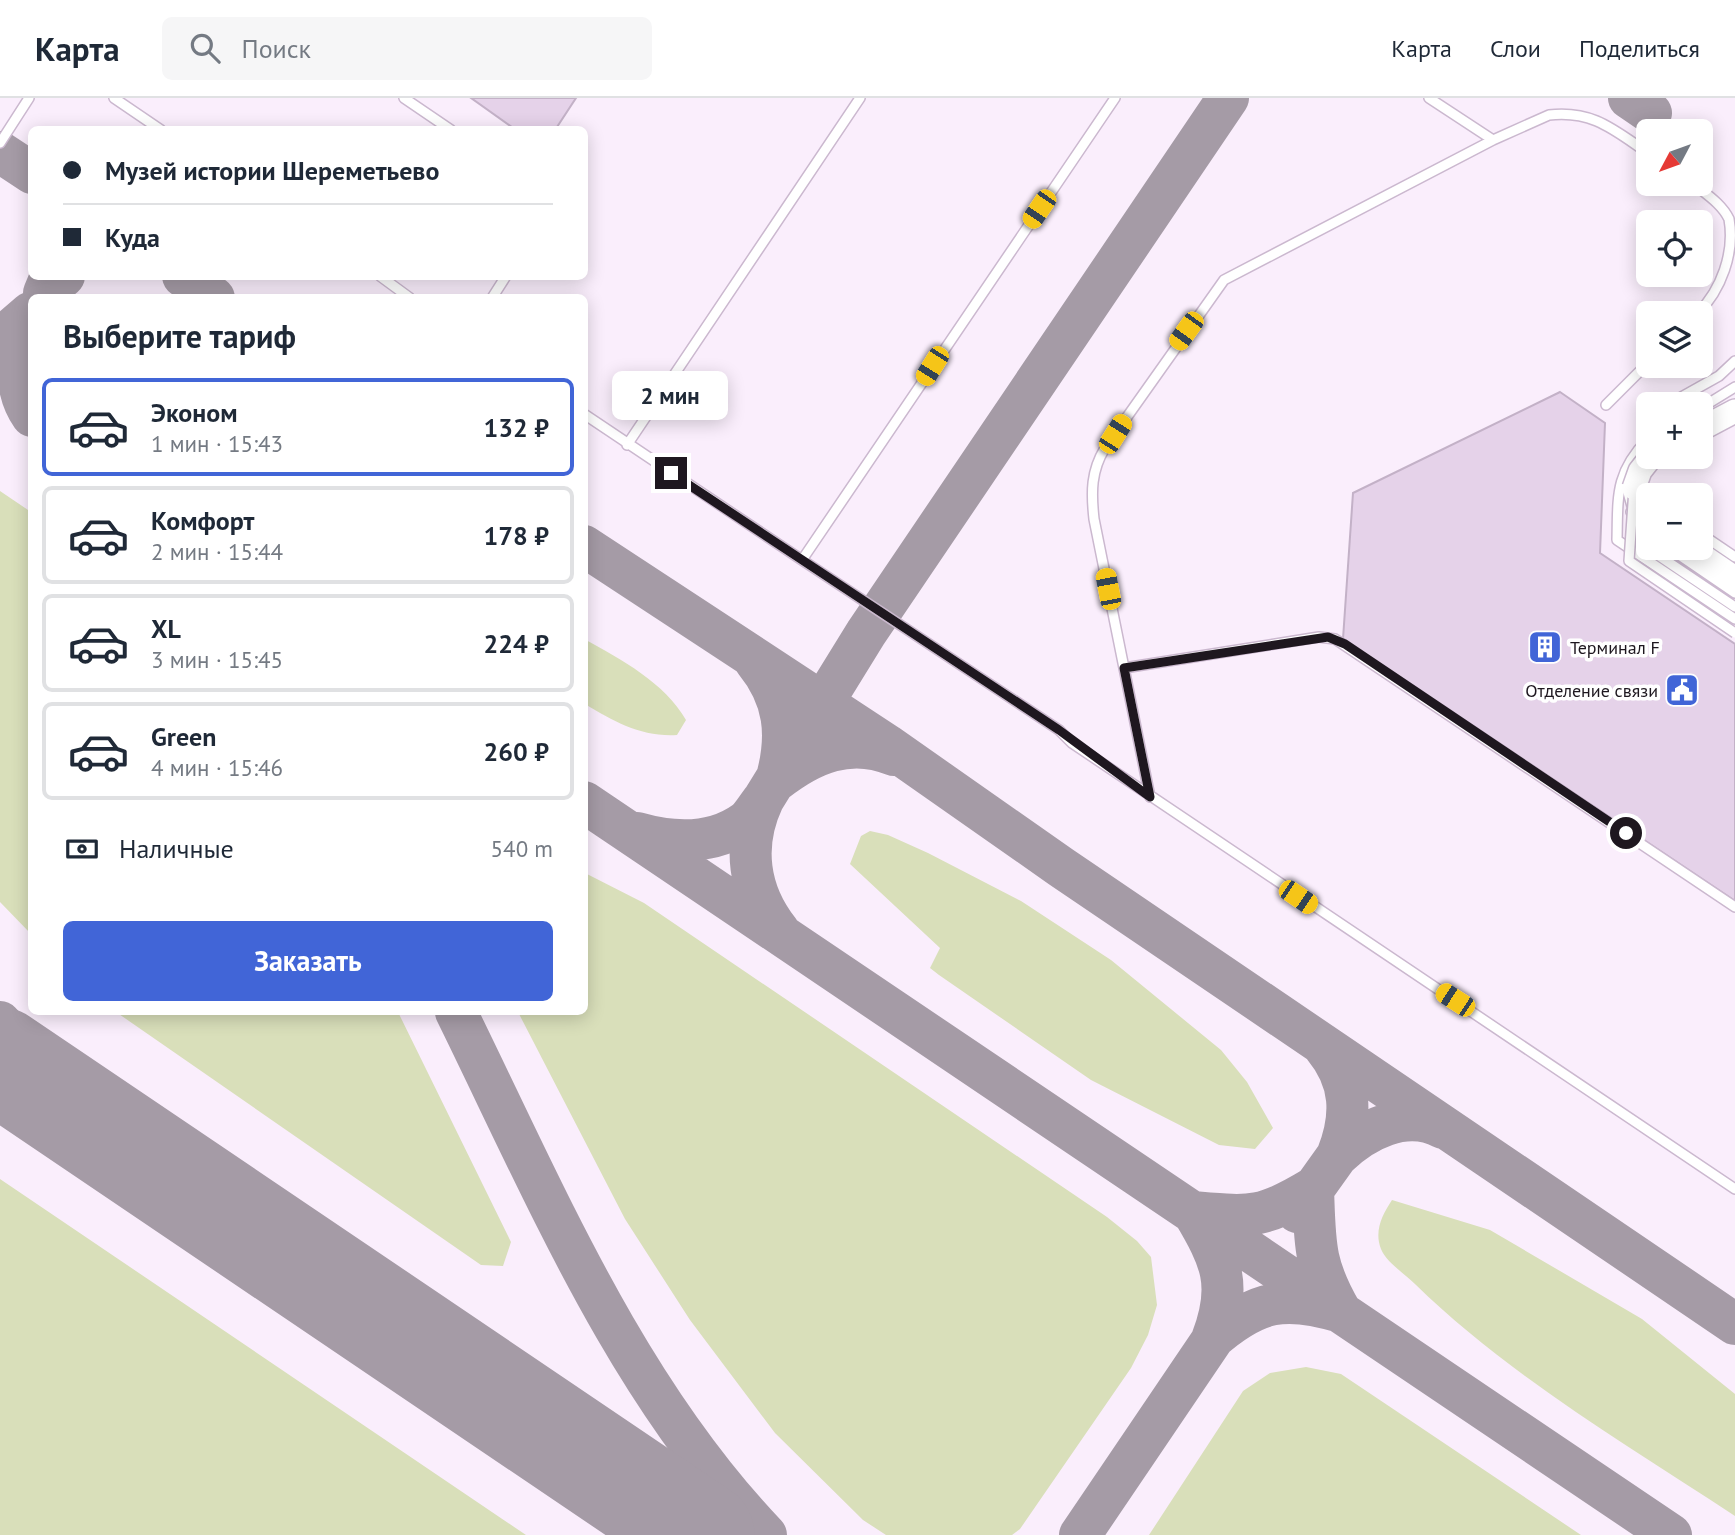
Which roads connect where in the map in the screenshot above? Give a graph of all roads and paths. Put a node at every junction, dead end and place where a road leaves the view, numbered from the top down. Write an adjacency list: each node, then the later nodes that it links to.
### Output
1 (29, 98): 10 (lane)
2 (114, 98): 7 (lane)
3 (404, 98): 8 (lane)
4 (860, 98): 25 (lane)
5 (1115, 98): 34 (lane)
6 (1429, 98): 9 (lane)
7 (155, 126)
8 (445, 126)
9 (1493, 140): 11 (lane); 43 (lane)
10 (0, 144)
11 (1636, 145)
12 (1706, 196): 15 (lane)
13 (385, 280): 14 (lane)
14 (405, 294)
15 (1710, 301)
16 (1735, 361): 19 (lane)
17 (1636, 375): 21 (lane)
18 (1735, 387): 20 (lane)
19 (1690, 392)
20 (1713, 401)
21 (1606, 405)
22 (1735, 411): 24 (street)
23 (588, 417): 25 (lane)
24 (1713, 423)
25 (627, 445): 34 (lane)
26 (1636, 483): 32 (lane)
27 (1636, 484): 29 (lane)
28 (1636, 492): 30 (lane, bridge)
29 (1636, 521)
30 (1631, 537): 40 (lane); 42 (lane, bridge)
31 (1713, 542): 33 (lane)
32 (1636, 553)
33 (1735, 557)
34 (802, 560): 44 (lane)
35 (1647, 560): 41 (lane)
36 (1687, 560): 39 (lane)
37 (1709, 560): 38 (street)
38 (1735, 578)
39 (1735, 593)
40 (1735, 607)
41 (1735, 619)
42 (1735, 633)
43 (1124, 668): 44 (lane); 45 (lane)
44 (1150, 797): 46 (lane)
45 (1735, 907)
46 (1735, 1189)

